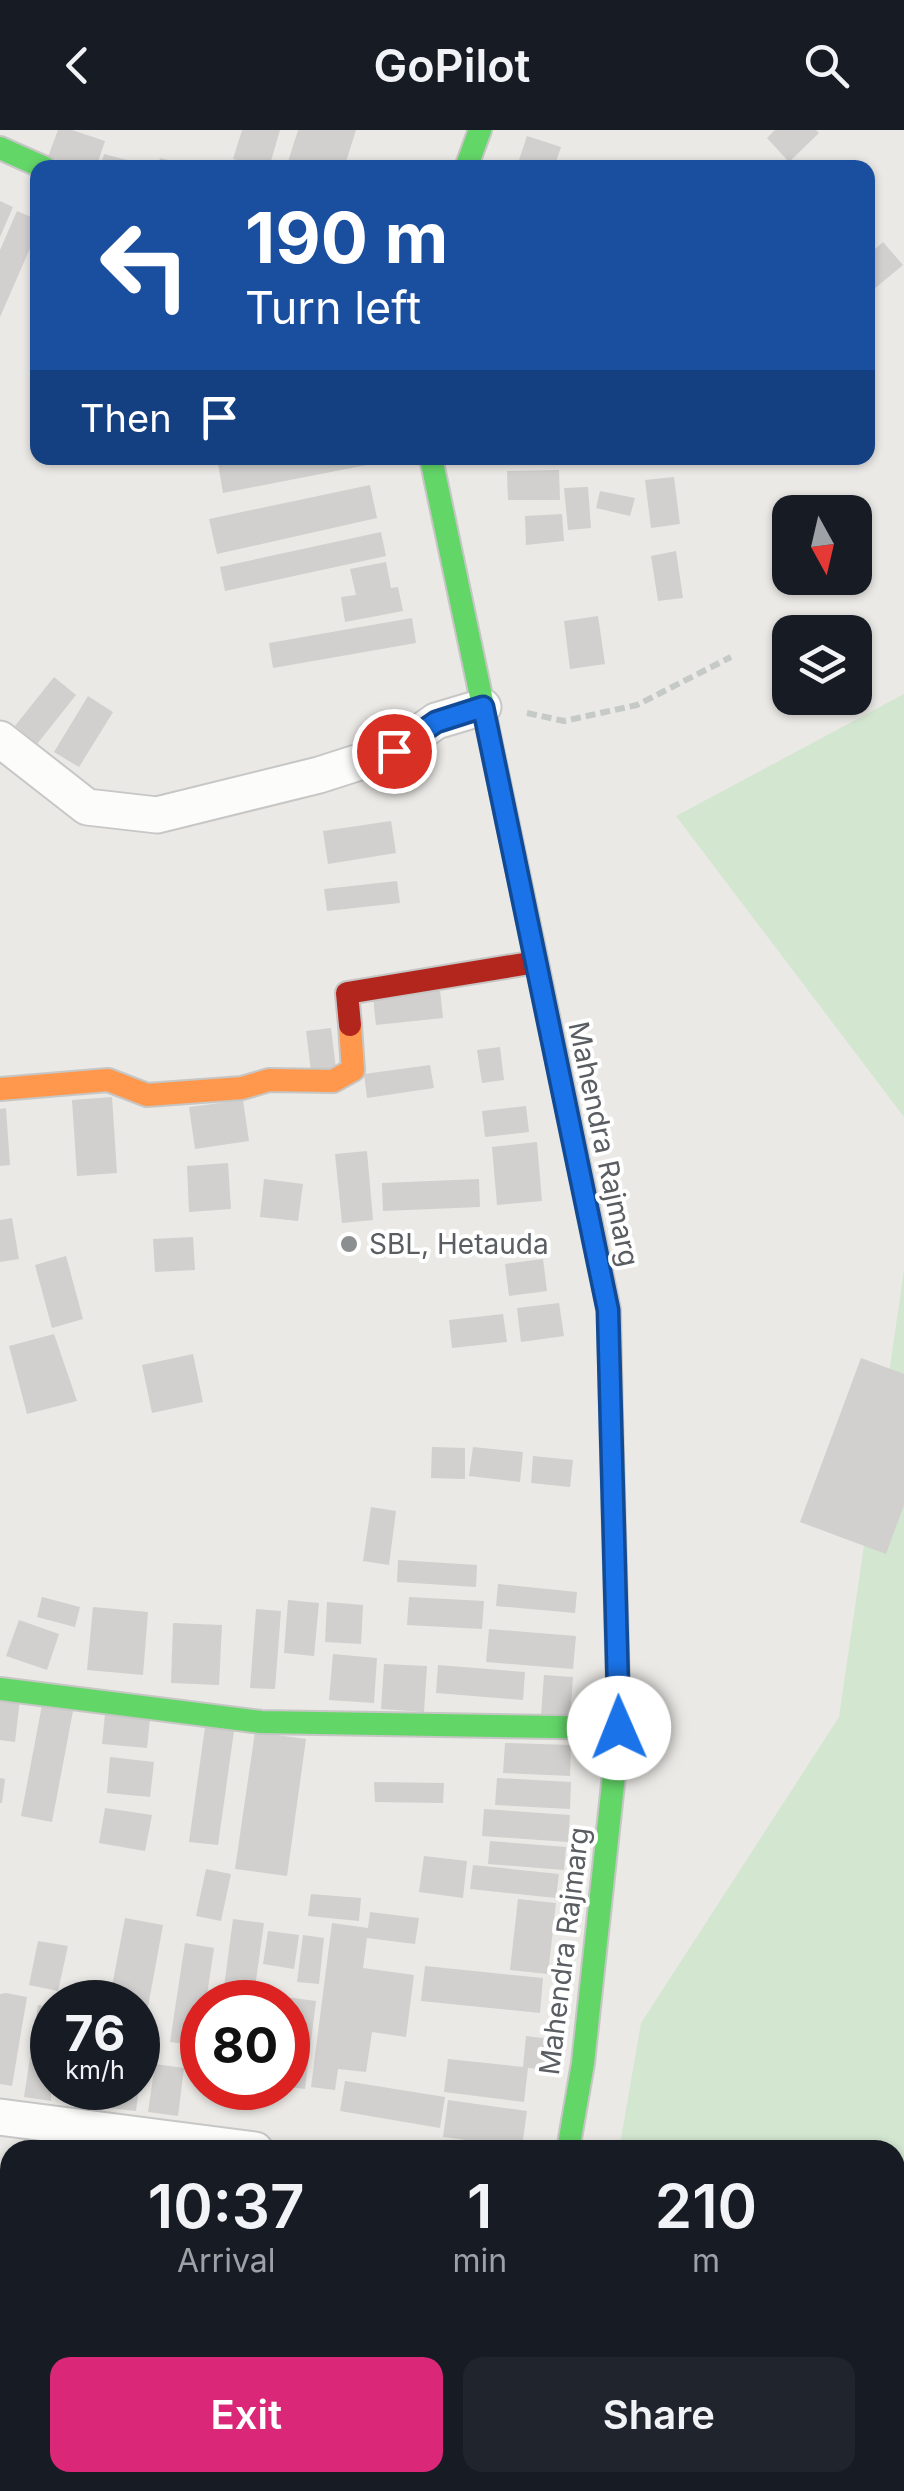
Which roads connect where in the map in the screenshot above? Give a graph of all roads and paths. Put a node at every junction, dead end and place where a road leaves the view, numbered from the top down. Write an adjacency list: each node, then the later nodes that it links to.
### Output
1 (0, 148): 2 (main road)
2 (30, 161)
3 (432, 465): 5 (main road, Mahendra Rajmarg)
4 (731, 657): 5 (path)
5 (483, 707): 6 (street); 7 (main road, Mahendra Rajmarg)
6 (0, 739)
7 (536, 962): 8 (main road); 10 (main road, Mahendra Rajmarg)
8 (0, 1089)
9 (0, 1689): 10 (main road)
10 (619, 1728): 13 (main road, Mahendra Rajmarg)
11 (0, 2116): 12 (street)
12 (145, 2140)
13 (570, 2140)

